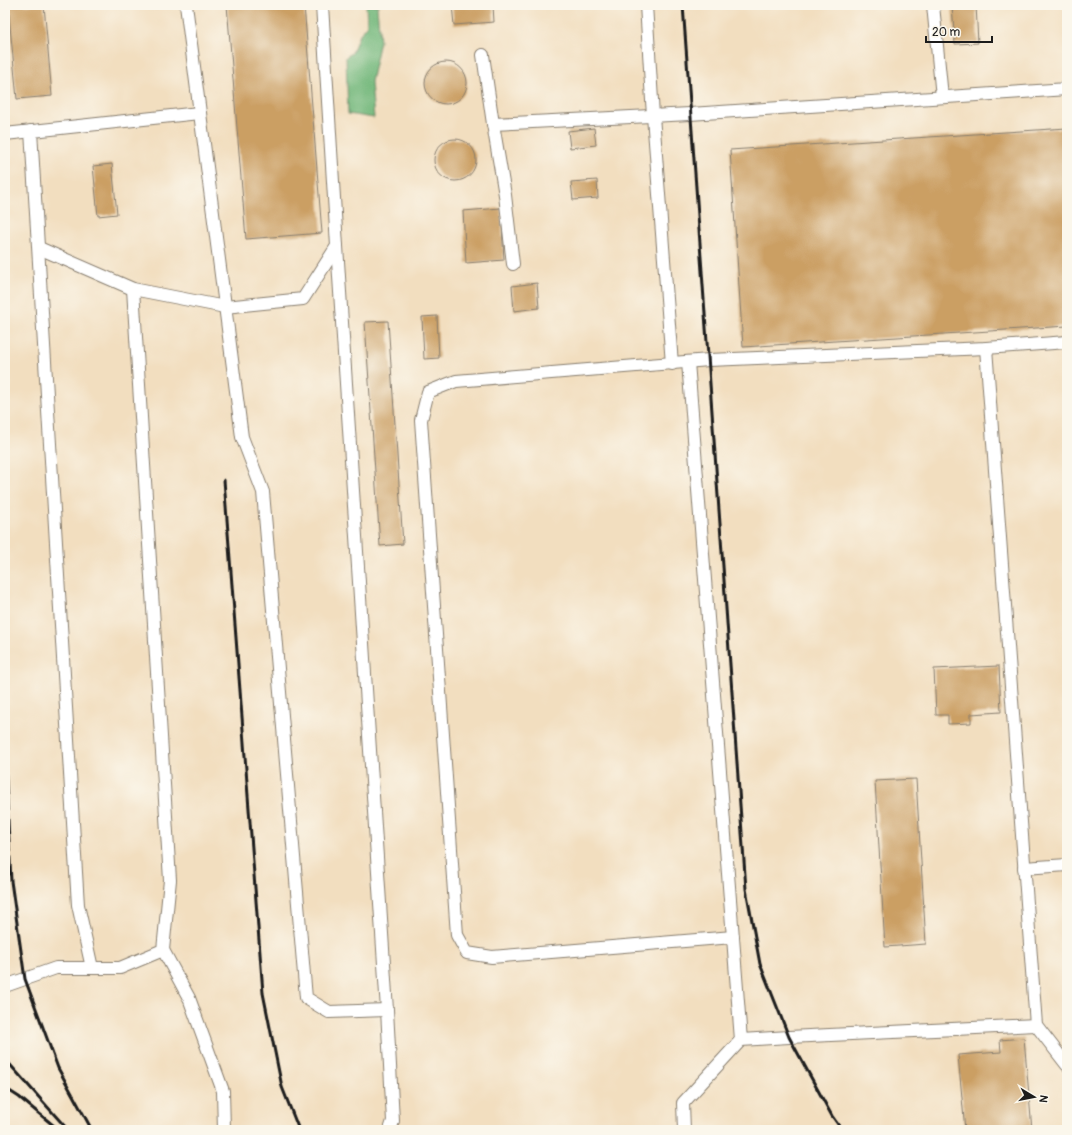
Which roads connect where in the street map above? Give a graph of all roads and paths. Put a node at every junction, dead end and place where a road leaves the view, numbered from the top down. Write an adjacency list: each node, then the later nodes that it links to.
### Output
1 (186, 5): 8 (lane)
2 (322, 5): 13 (lane)
3 (646, 5): 9 (lane)
4 (933, 5): 7 (lane)
5 (483, 55): 10 (lane)
6 (1067, 89): 7 (lane)
7 (942, 97): 9 (lane)
8 (199, 113): 11 (lane); 17 (lane)
9 (653, 116): 10 (lane); 21 (lane)
10 (493, 124): 15 (lane)
11 (32, 131): 12 (lane); 14 (lane)
12 (5, 134)
13 (337, 246): 17 (lane); 28 (lane)
14 (39, 248): 16 (lane); 26 (lane)
15 (513, 264)
16 (133, 289): 17 (lane); 25 (lane)
17 (225, 307): 28 (lane)
18 (1067, 342): 19 (lane)
19 (986, 348): 20 (lane); 23 (lane)
20 (688, 362): 21 (lane); 24 (lane)
21 (672, 364): 24 (lane)
22 (1067, 865): 23 (lane)
23 (1024, 868): 29 (lane)
24 (733, 937): 30 (lane)
25 (163, 950): 26 (lane); 32 (lane)
26 (92, 968): 27 (lane)
27 (5, 986)
28 (387, 1010): 33 (lane)
29 (1036, 1025): 30 (lane); 31 (lane)
30 (741, 1040): 34 (lane)
31 (1067, 1066)
32 (224, 1130)
33 (390, 1130)
34 (684, 1130)

